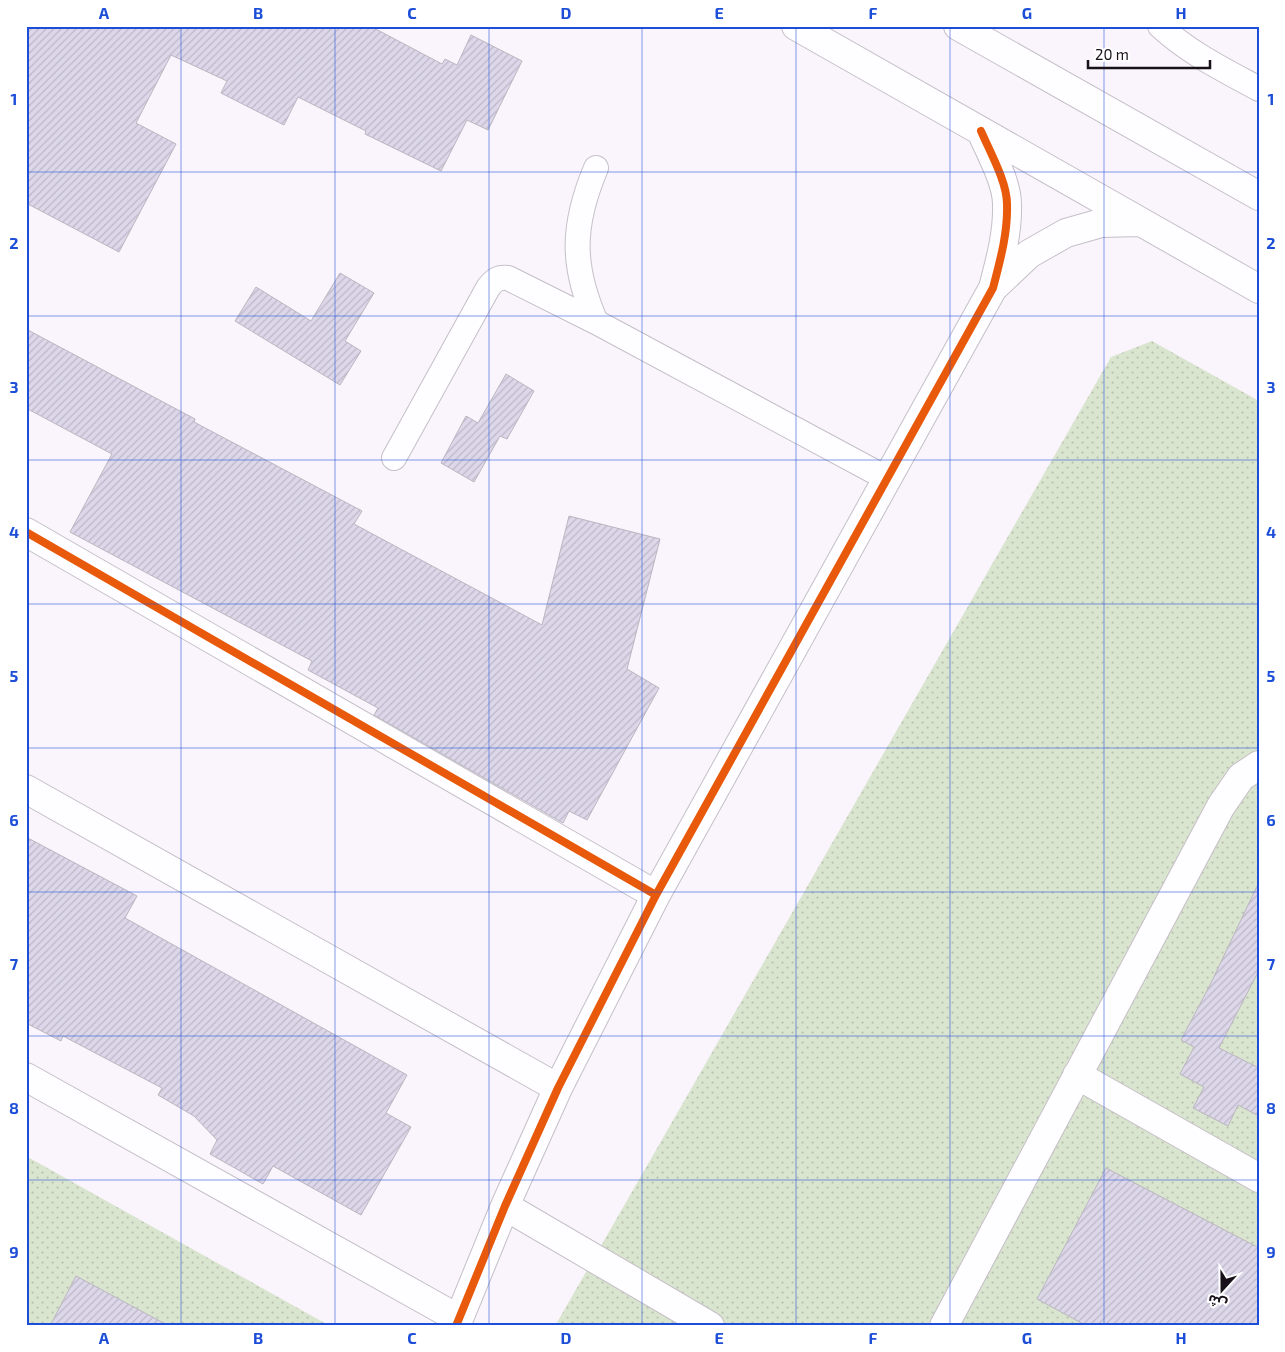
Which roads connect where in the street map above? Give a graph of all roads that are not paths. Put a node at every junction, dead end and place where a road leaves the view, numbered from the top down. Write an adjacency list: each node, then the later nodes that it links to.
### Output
1 (796, 26): 5 (street)
2 (958, 26): 7 (street)
3 (1160, 26): 4 (lane)
4 (1259, 89)
5 (981, 131): 8 (street); 9 (street)
6 (596, 168): 11 (lane)
7 (1259, 196)
8 (1142, 222): 9 (street); 10 (street)
9 (993, 288): 13 (street)
10 (1259, 289)
11 (596, 322): 12 (lane); 13 (lane)
12 (394, 458)
13 (888, 479): 17 (street)
14 (26, 532): 17 (street)
15 (1259, 764): 18 (street)
16 (26, 789): 20 (street)
17 (656, 895): 20 (street)
18 (1077, 1075): 21 (street); 25 (street)
19 (26, 1076): 23 (street)
20 (558, 1088): 22 (street)
21 (1259, 1178)
22 (505, 1206): 23 (street); 24 (street)
23 (457, 1322)
24 (710, 1326)
25 (944, 1326)

